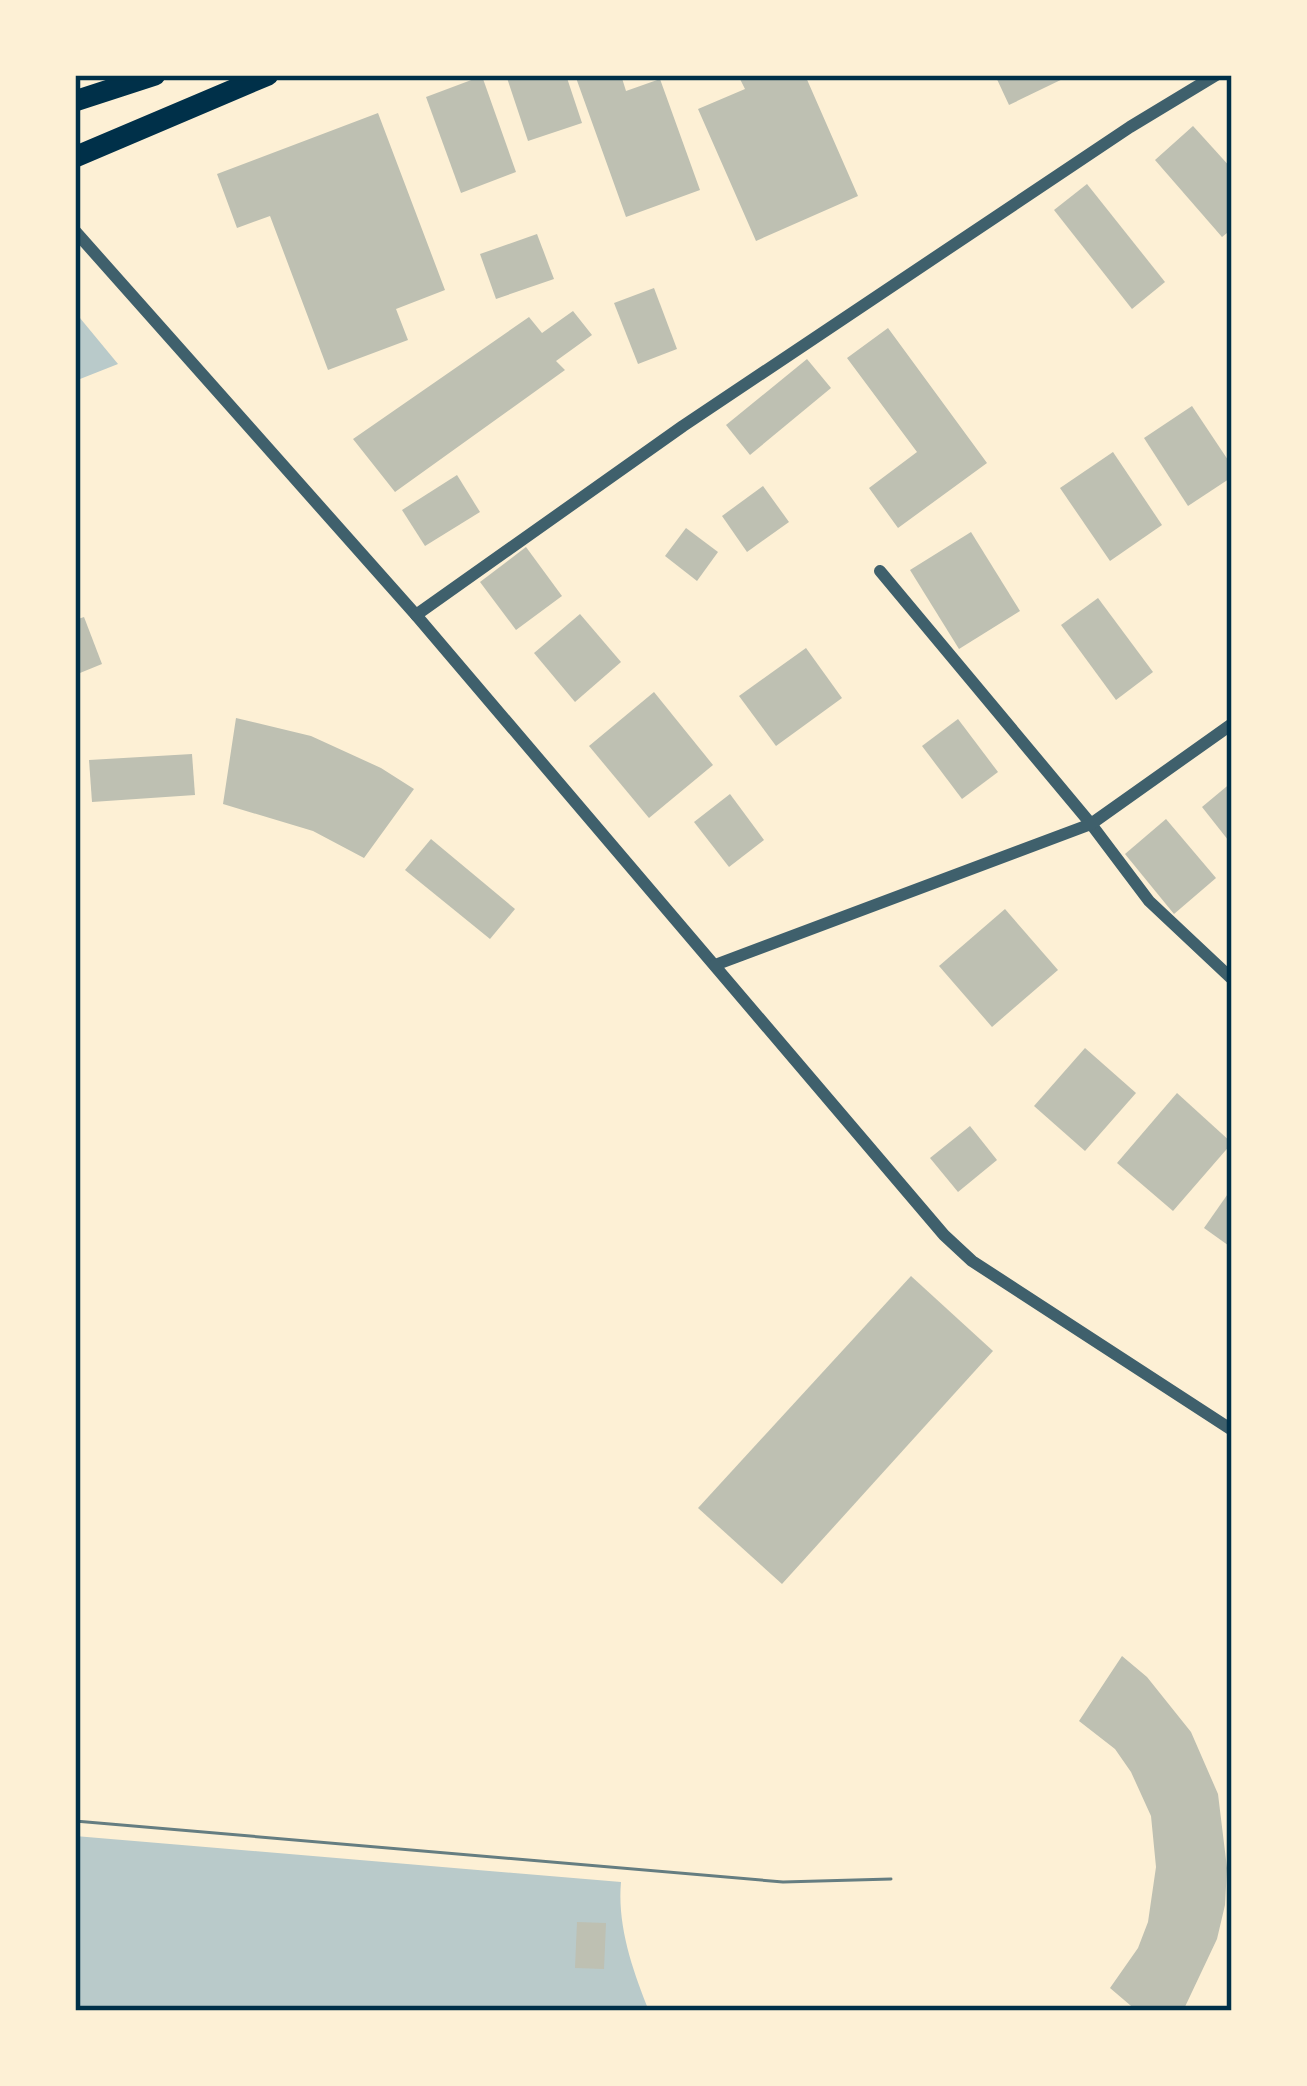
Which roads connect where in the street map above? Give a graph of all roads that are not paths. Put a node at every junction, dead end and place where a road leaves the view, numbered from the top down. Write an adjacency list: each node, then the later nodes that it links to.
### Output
1 (155, 75): 4 (main road)
2 (268, 75): 5 (main road)
3 (1216, 75): 8 (street)
4 (75, 100)
5 (75, 158)
6 (75, 231): 8 (street)
7 (880, 571): 10 (street)
8 (416, 614): 11 (street)
9 (1232, 724): 10 (street)
10 (1091, 824): 11 (street); 12 (street)
11 (715, 965): 13 (street)
12 (1232, 980)
13 (1232, 1430)

